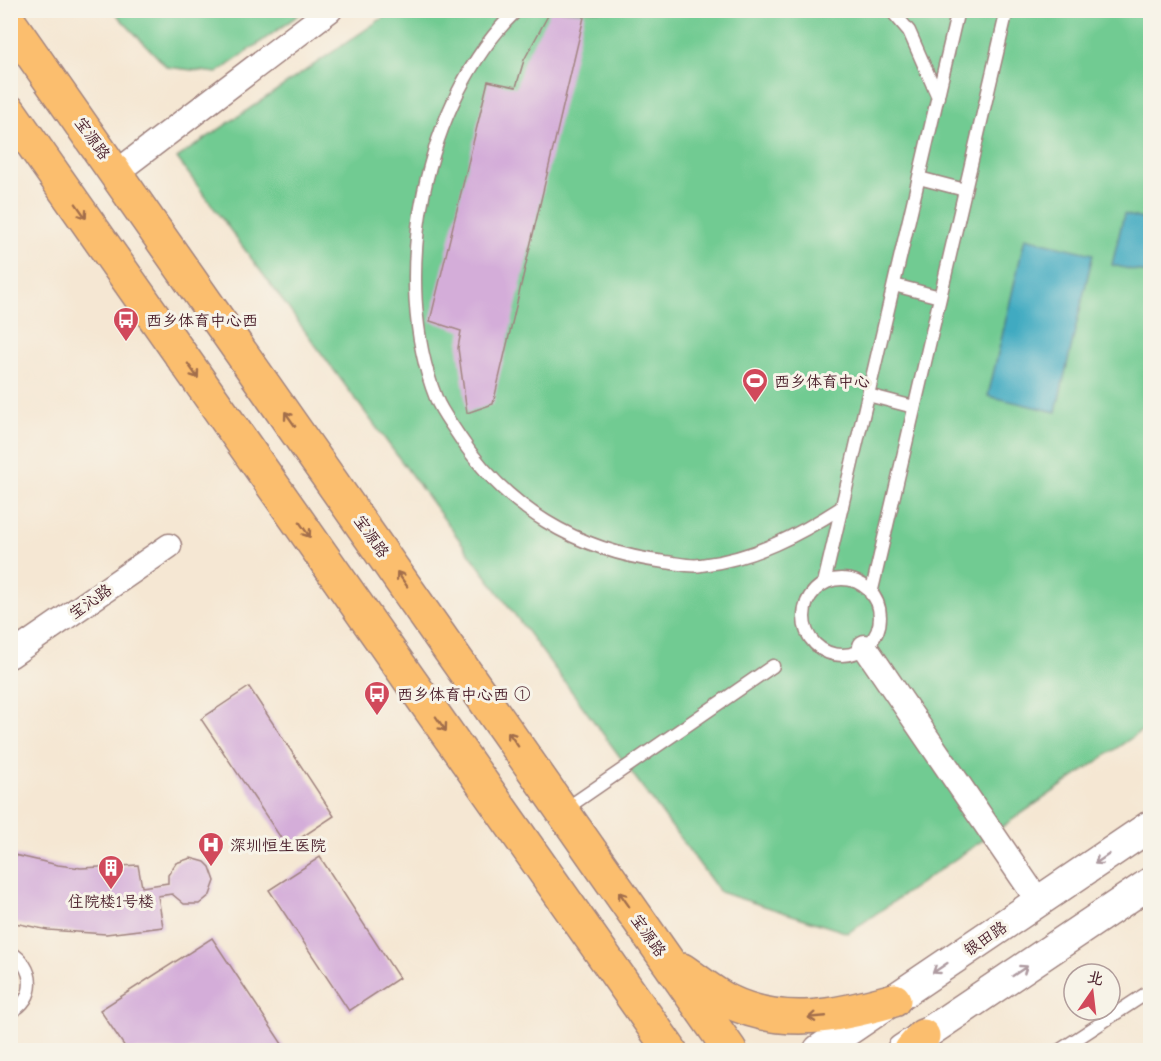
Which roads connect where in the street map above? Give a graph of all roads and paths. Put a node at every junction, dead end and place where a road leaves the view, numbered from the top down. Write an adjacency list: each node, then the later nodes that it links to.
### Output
1 (330, 10): 10 (street)
2 (517, 10): 18 (lane)
3 (891, 10): 7 (lane)
4 (958, 10): 7 (lane)
5 (1007, 10): 13 (lane)
6 (10, 23): 10 (main road, 宝源路)
7 (938, 97): 11 (lane)
8 (10, 112): 12 (main road)
9 (10, 141): 12 (main road)
10 (117, 172): 25 (main road, 宝源路, one-way to 10)
11 (919, 178): 13 (lane); 14 (lane)
12 (59, 180): 30 (main road, one-way to 30)
13 (965, 190): 15 (lane)
14 (894, 285): 15 (lane); 16 (lane)
15 (940, 297): 17 (lane)
16 (868, 395): 17 (lane); 18 (lane)
17 (915, 407): 21 (lane)
18 (842, 507): 20 (lane)
19 (169, 546): 23 (street, 宝沁路)
20 (824, 583): 21 (lane); 22 (lane)
21 (871, 594): 22 (lane)
22 (866, 647): 28 (street)
23 (10, 656)
24 (773, 666): 25 (lane)
25 (563, 811): 31 (main road, 宝源路, one-way to 25)
26 (1150, 826): 28 (street, 银田路, one-way to 28)
27 (1150, 883): 35 (street, one-way to 27)
28 (1039, 902): 33 (street, 银田路, one-way to 33)
29 (10, 952): 34 (lane)
30 (604, 955): 36 (main road); 37 (main road)
31 (665, 957): 33 (main road, one-way to 31); 38 (main road, 宝源路)
32 (1150, 990): 40 (lane)
33 (894, 1000): 39 (street, 银田路)
34 (10, 1012)
35 (912, 1046)
36 (641, 1050)
37 (670, 1050)
38 (730, 1050)
39 (819, 1050)
40 (1060, 1050)

